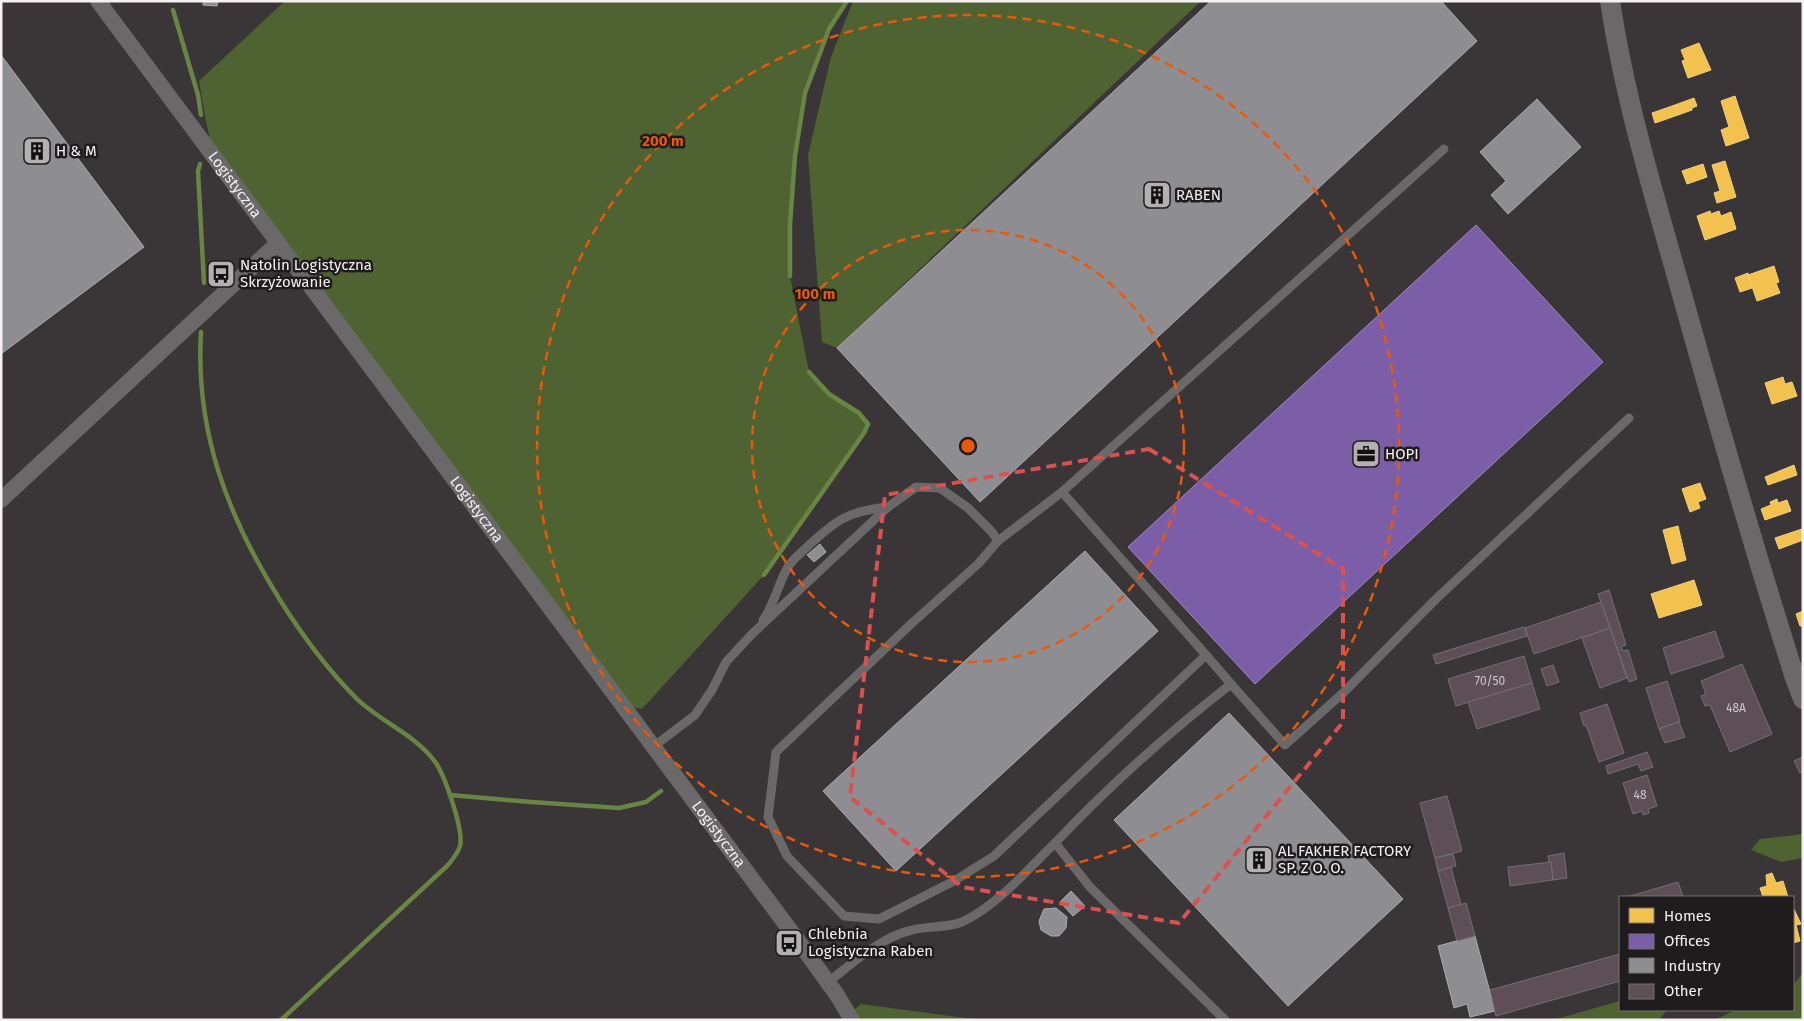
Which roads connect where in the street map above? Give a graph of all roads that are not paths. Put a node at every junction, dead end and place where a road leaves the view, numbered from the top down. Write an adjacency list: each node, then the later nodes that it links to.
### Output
1 (98, 1): 4 (street, Logistyczna)
2 (1610, 1): 13 (street)
3 (1444, 149): 6 (lane)
4 (278, 243): 7 (street); 14 (street, Logistyczna)
5 (1629, 418): 12 (lane)
6 (1062, 492): 9 (lane); 11 (lane)
7 (1, 500)
8 (888, 507): 9 (lane); 10 (lane); 10 (lane)
9 (998, 541): 11 (lane)
10 (752, 634): 14 (lane)
11 (1206, 655): 12 (lane)
12 (1230, 684): 15 (lane)
13 (1803, 699)
14 (653, 747): 16 (street, Logistyczna)
15 (1055, 843): 16 (lane); 18 (lane)
16 (828, 982): 17 (street, Logistyczna)
17 (852, 1020)
18 (1225, 1020)

